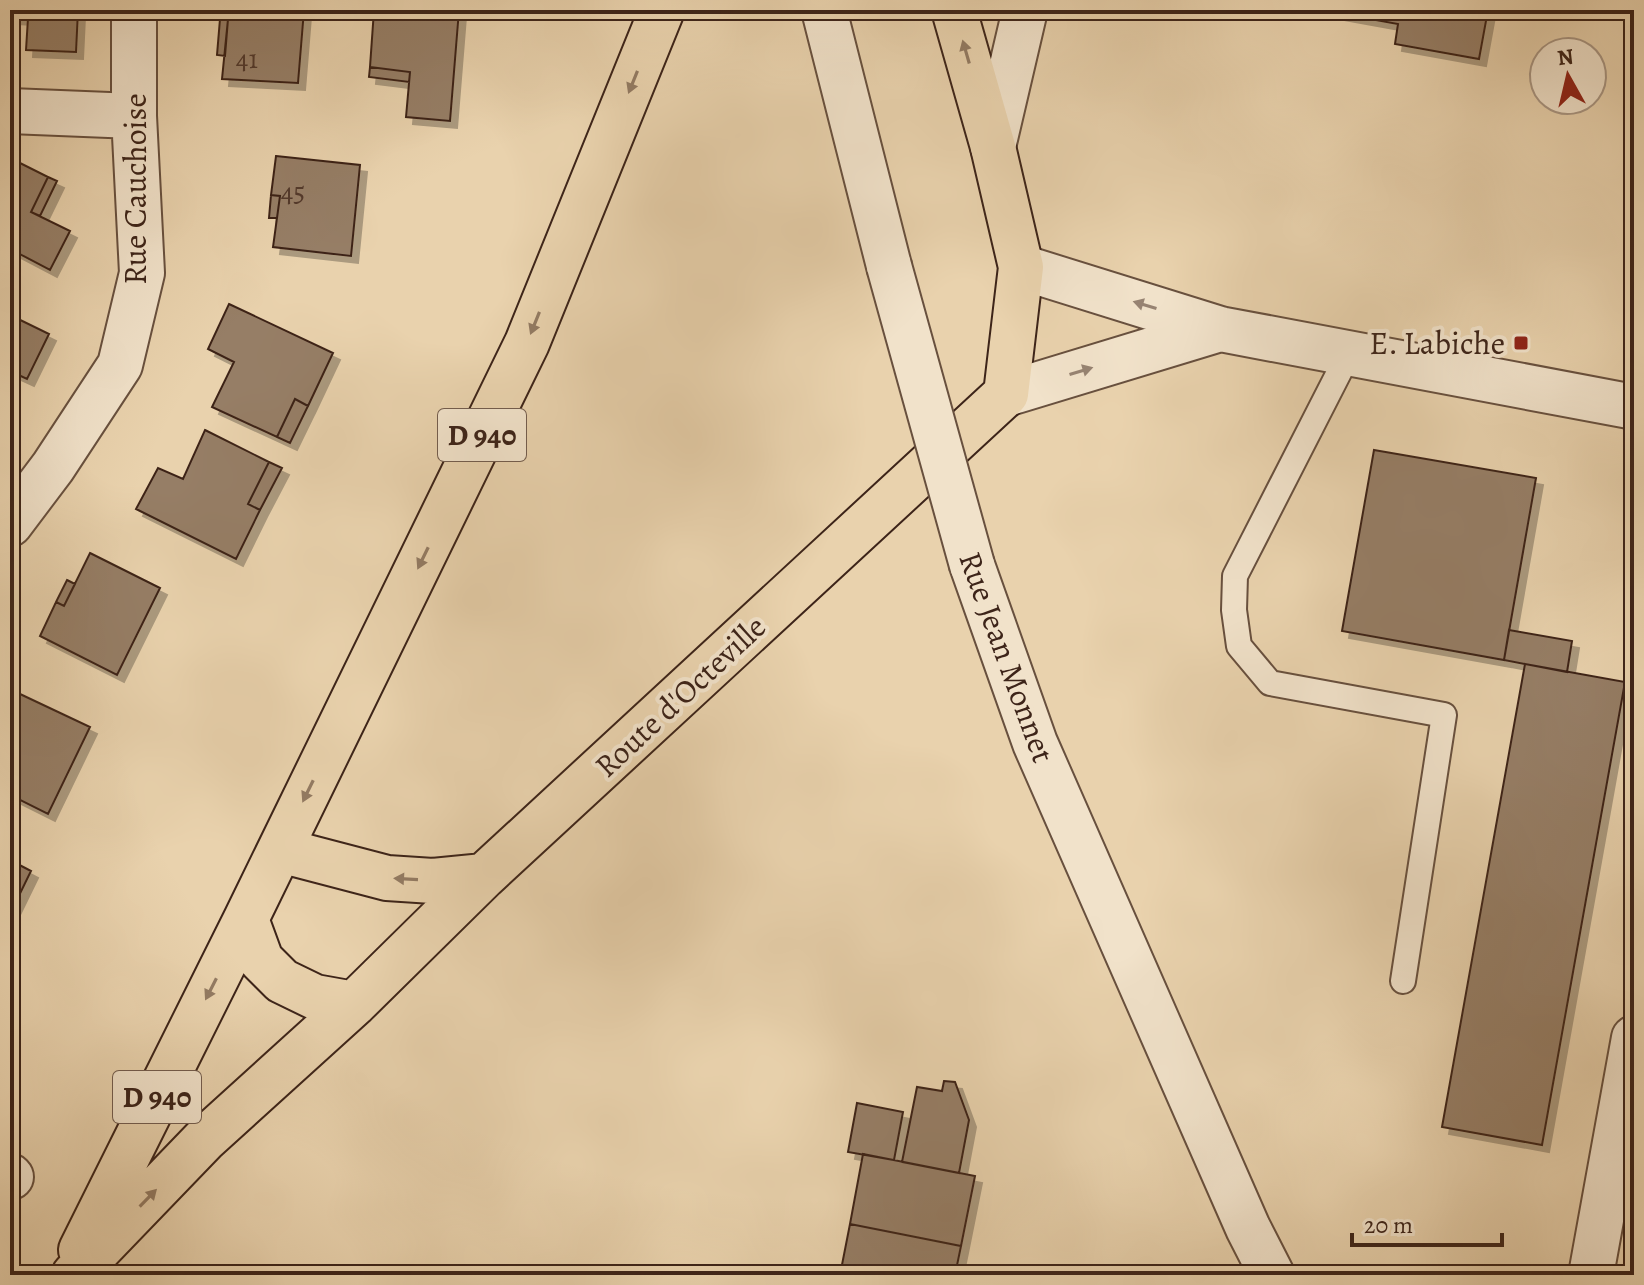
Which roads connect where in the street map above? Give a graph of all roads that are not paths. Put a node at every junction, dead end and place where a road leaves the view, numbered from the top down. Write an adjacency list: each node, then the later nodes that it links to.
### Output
1 (134, 10): 7 (street, Rue Cauchoise)
2 (662, 10): 15 (main road, Route d'Octeville / D 940, one-way to 15)
3 (824, 10): 22 (street, Rue Jean Monnet, bridge)
4 (954, 10): 8 (main road, one-way to 4)
5 (1025, 10): 8 (street)
6 (10, 111): 7 (street)
7 (134, 116): 14 (street, Rue Cauchoise)
8 (993, 147): 9 (main road)
9 (1021, 267): 10 (street, one-way to 9); 12 (main road)
10 (1220, 329): 11 (street); 12 (street, one-way to 10)
11 (1349, 353): 13 (street); 18 (lane)
12 (1006, 394): 16 (main road, Route d'Octeville / D 940)
13 (1634, 407)
14 (10, 524)
15 (280, 850): 16 (main road, one-way to 15); 17 (main road, Route d'Octeville / D 940)
16 (484, 876): 19 (main road, Route d'Octeville / D 940)
17 (246, 919): 19 (main road); 21 (main road, Route d'Octeville / D 940, one-way to 21)
18 (1403, 981)
19 (354, 1004): 21 (main road, Route d'Octeville / D 940, one-way to 19)
20 (1634, 1038): 23 (street)
21 (71, 1275)
22 (1272, 1275)
23 (1591, 1275)

